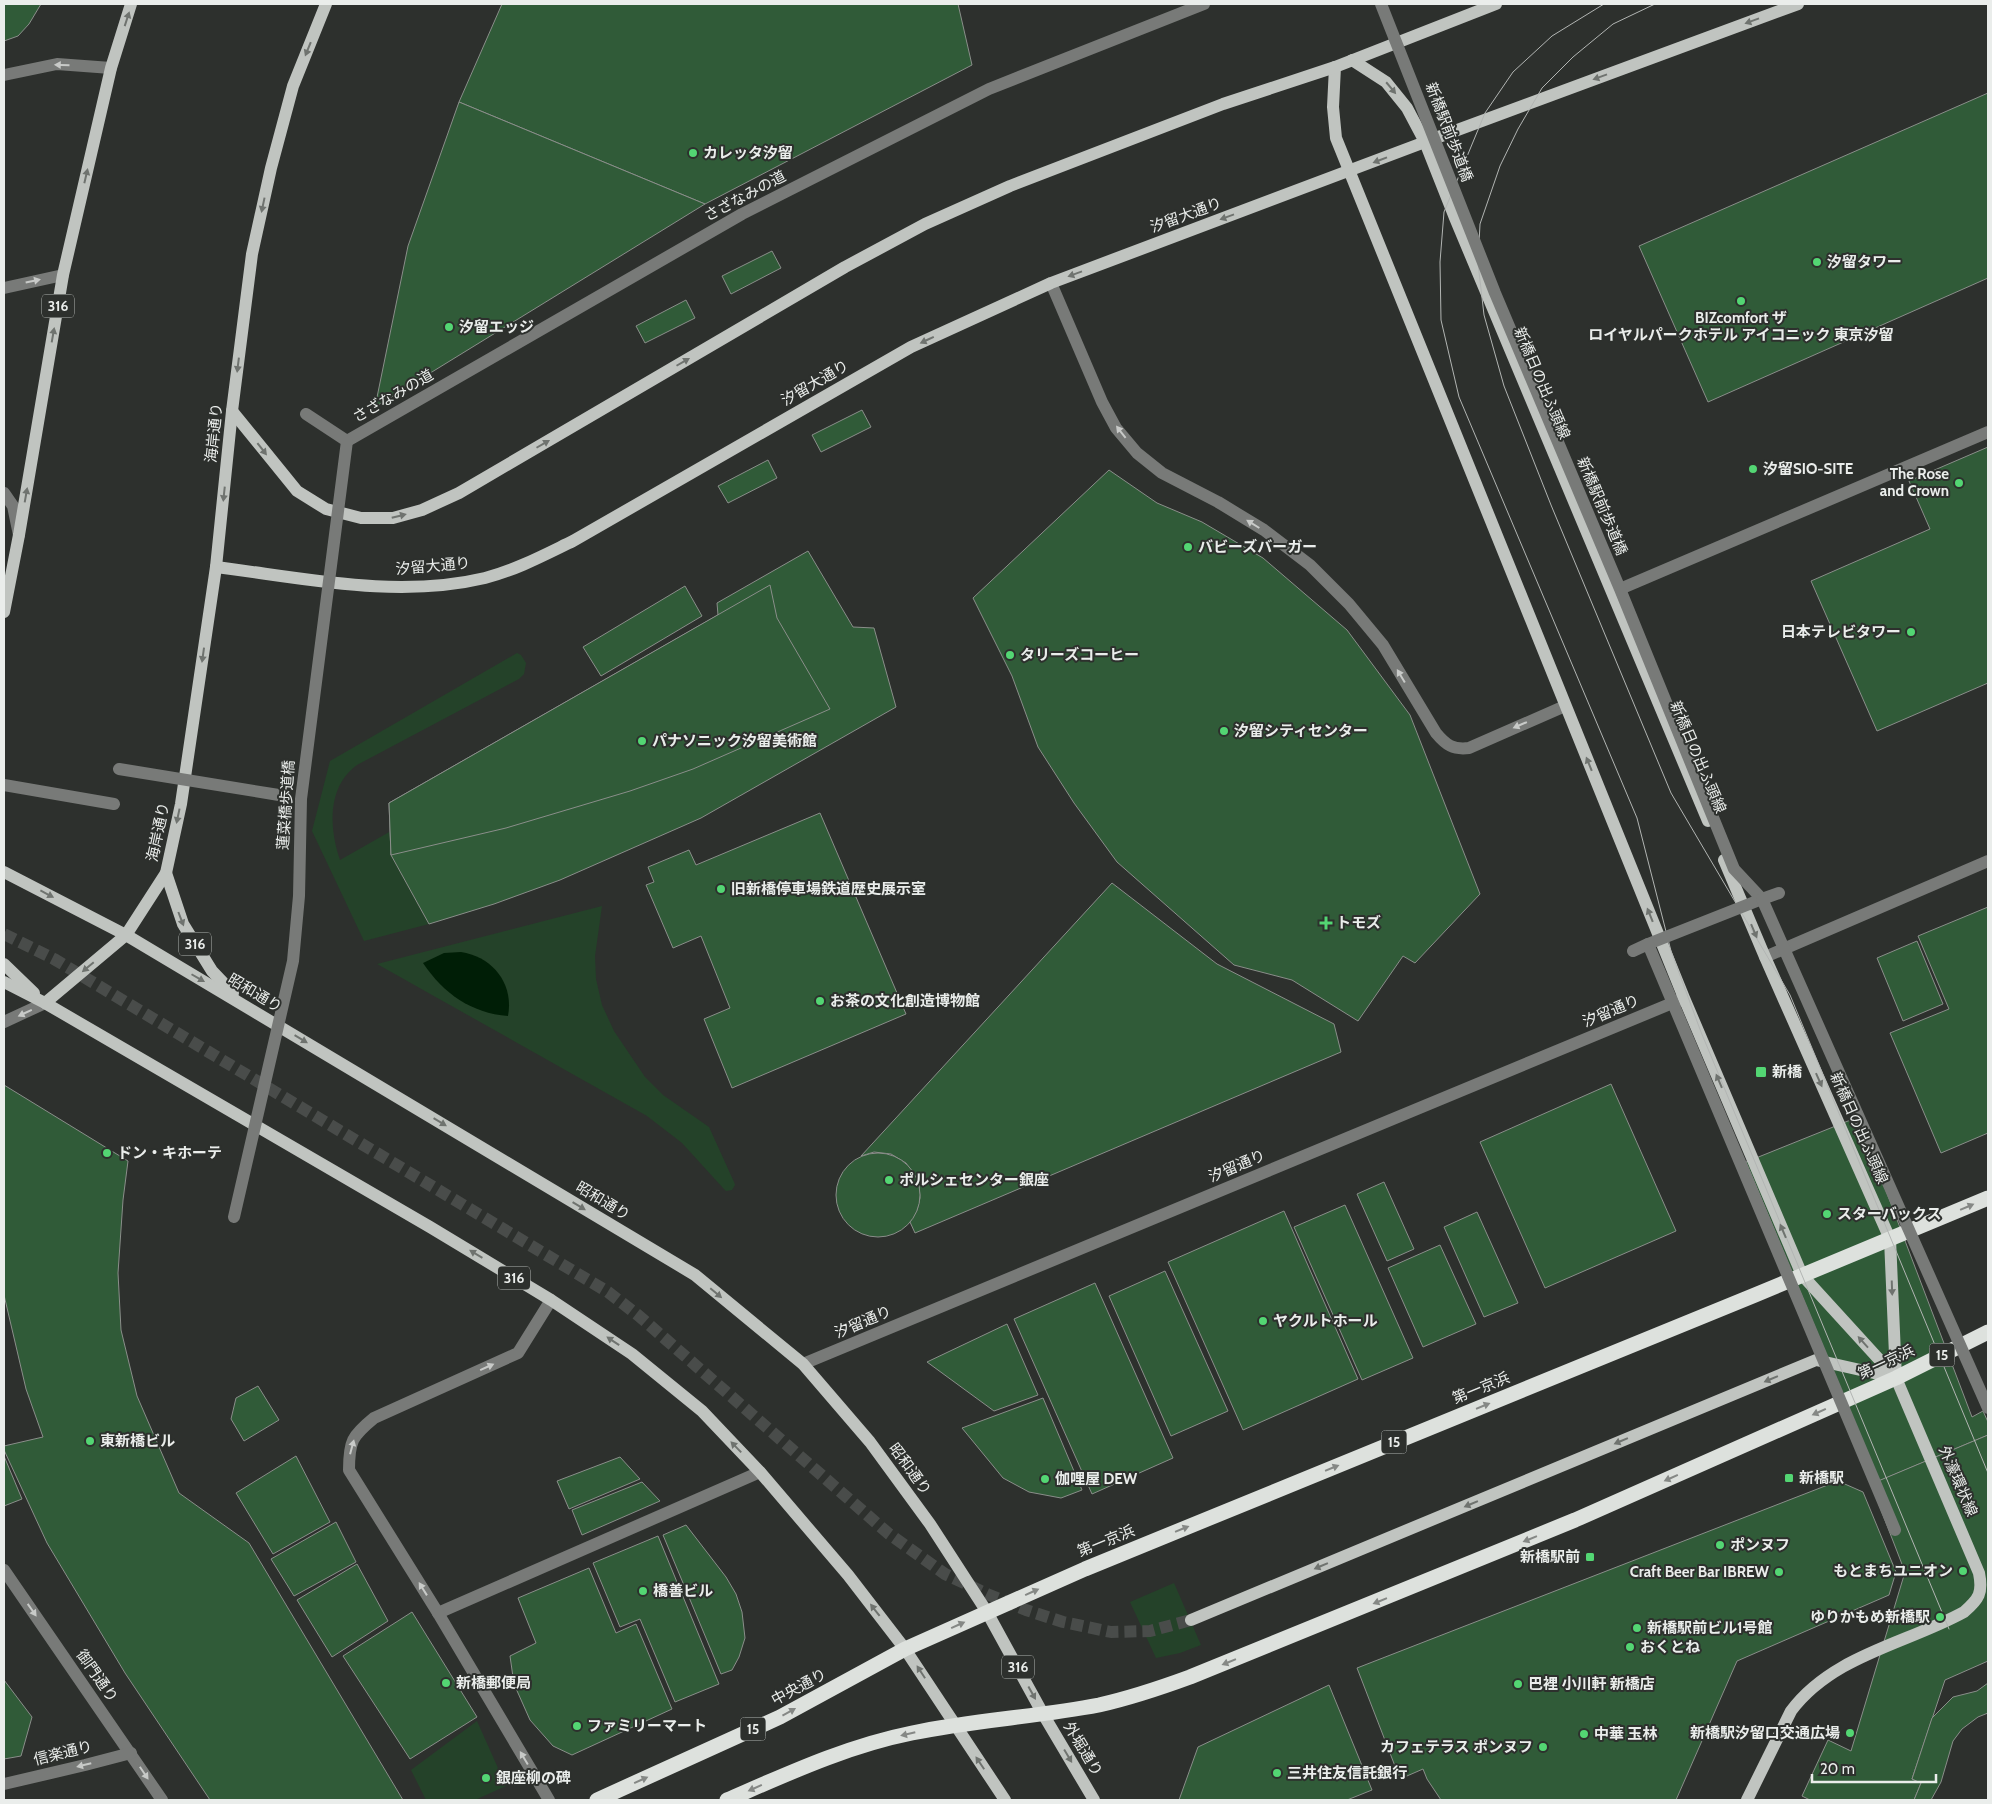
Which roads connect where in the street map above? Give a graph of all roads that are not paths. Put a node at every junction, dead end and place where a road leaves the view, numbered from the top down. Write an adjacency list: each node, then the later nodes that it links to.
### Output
1 (132, 4): 9 (main road, 316, one-way to 1)
2 (326, 4): 16 (main road, 海岸通り, one-way to 16)
3 (1204, 4): 19 (street, さざなみの道)
4 (1381, 4): 24 (street, 新橋駅前歩道橋, bridge)
5 (1496, 4): 7 (main road)
6 (1798, 4): 11 (main road, one-way to 11)
7 (1352, 60): 8 (main road); 11 (main road, 新橋日の出ふ頭線, one-way to 11)
8 (1335, 67): 12 (main road); 16 (main road, one-way to 8)
9 (111, 68): 10 (street, one-way to 10); 13 (main road, 316, one-way to 9)
10 (4, 75)
11 (1425, 142): 12 (main road, 汐留大通り, one-way to 12); 39 (main road, 新橋日の出ふ頭線, one-way to 39)
12 (1349, 172): 14 (main road, 汐留大通り, one-way to 14); 26 (main road)
13 (63, 275): 15 (street, one-way to 13); 21 (main road, 316, one-way to 13)
14 (1051, 282): 22 (main road, 汐留大通り, one-way to 22); 26 (street, one-way to 14)
15 (4, 288)
16 (232, 411): 22 (main road, 海岸通り, one-way to 22)
17 (306, 414): 19 (street, bridge)
18 (1988, 432): 24 (street)
19 (347, 441): 47 (street, 蓮菜橋歩道橋, bridge)
20 (4, 493): 21 (street)
21 (19, 535): 23 (main road); 25 (main road, 316)
22 (216, 567): 33 (main road, 海岸通り, one-way to 33)
23 (4, 568)
24 (1620, 590): 35 (street, 新橋駅前歩道橋, bridge)
25 (4, 612)
26 (1565, 706): 42 (main road, one-way to 26)
27 (119, 769): 29 (street, bridge)
28 (4, 785): 30 (street, bridge)
29 (286, 796)
30 (114, 804)
31 (1988, 861): 39 (street)
32 (4, 872): 36 (main road, 昭和通り / 316, one-way to 36)
33 (166, 873): 36 (main road, 海岸通り); 44 (main road, 海岸通り / 316, one-way to 44)
34 (1779, 893): 35 (street, bridge)
35 (1762, 899): 37 (street, bridge); 54 (street, 新橋駅前歩道橋, bridge)
36 (126, 936): 43 (main road, 海岸通り, one-way to 43); 44 (main road, 昭和通り / 316, one-way to 44)
37 (1648, 944): 38 (street, bridge); 56 (street, bridge)
38 (1633, 951)
39 (1765, 957): 48 (main road, 新橋日の出ふ頭線, one-way to 48)
40 (4, 964): 43 (main road, 316)
41 (4, 982): 43 (main road, 316)
42 (1684, 998): 49 (main road, one-way to 42); 52 (street, 汐留通り)
43 (45, 1003): 45 (street, one-way to 45); 50 (main road, 316, one-way to 43)
44 (244, 1005): 52 (main road, 昭和通り / 316, one-way to 52)
45 (4, 1022)
46 (1988, 1198): 48 (highway, 第一京浜 / 15, one-way to 46)
47 (234, 1217)
48 (1890, 1239): 49 (highway, 第一京浜 / 15); 53 (main road, 新橋日の出ふ頭線, one-way to 53)
49 (1802, 1275): 53 (main road, one-way to 49); 61 (highway, 第一京浜 / 15, one-way to 49)
50 (551, 1300): 55 (main road, 316, one-way to 50); 60 (street, one-way to 50)
51 (1988, 1332): 53 (highway, 第一京浜 / 15)
52 (803, 1364): 61 (main road, 昭和通り / 316)
53 (1896, 1378): 59 (main road, 外濠環状線); 62 (main road, one-way to 62); 64 (highway, 第一京浜 / 15, one-way to 64)
54 (1988, 1408)
55 (760, 1472): 60 (street); 63 (main road, 316, one-way to 55)
56 (1895, 1530)
57 (5, 1573): 66 (street, 御門通り, one-way to 66)
58 (1988, 1588): 59 (main road)
59 (1978, 1598): 74 (main road)
60 (438, 1613): 69 (street, one-way to 60)
61 (986, 1616): 63 (highway, 中央通り / 15, one-way to 61); 64 (main road, 昭和通り / 316, one-way to 64)
62 (1190, 1620)
63 (905, 1649): 65 (main road, 316, one-way to 63); 70 (highway, 中央通り / 15, one-way to 63)
64 (1043, 1714): 65 (highway, 15); 73 (main road, 外堀通り, one-way to 73)
65 (956, 1725): 71 (highway, 15, one-way to 71); 72 (main road, one-way to 65)
66 (130, 1752): 67 (street, 信楽通り, one-way to 67); 68 (street, 御門通り, one-way to 68)
67 (4, 1784)
68 (162, 1800)
69 (548, 1800)
70 (597, 1800)
71 (727, 1800)
72 (1006, 1800)
73 (1094, 1800)
74 (1747, 1800)

